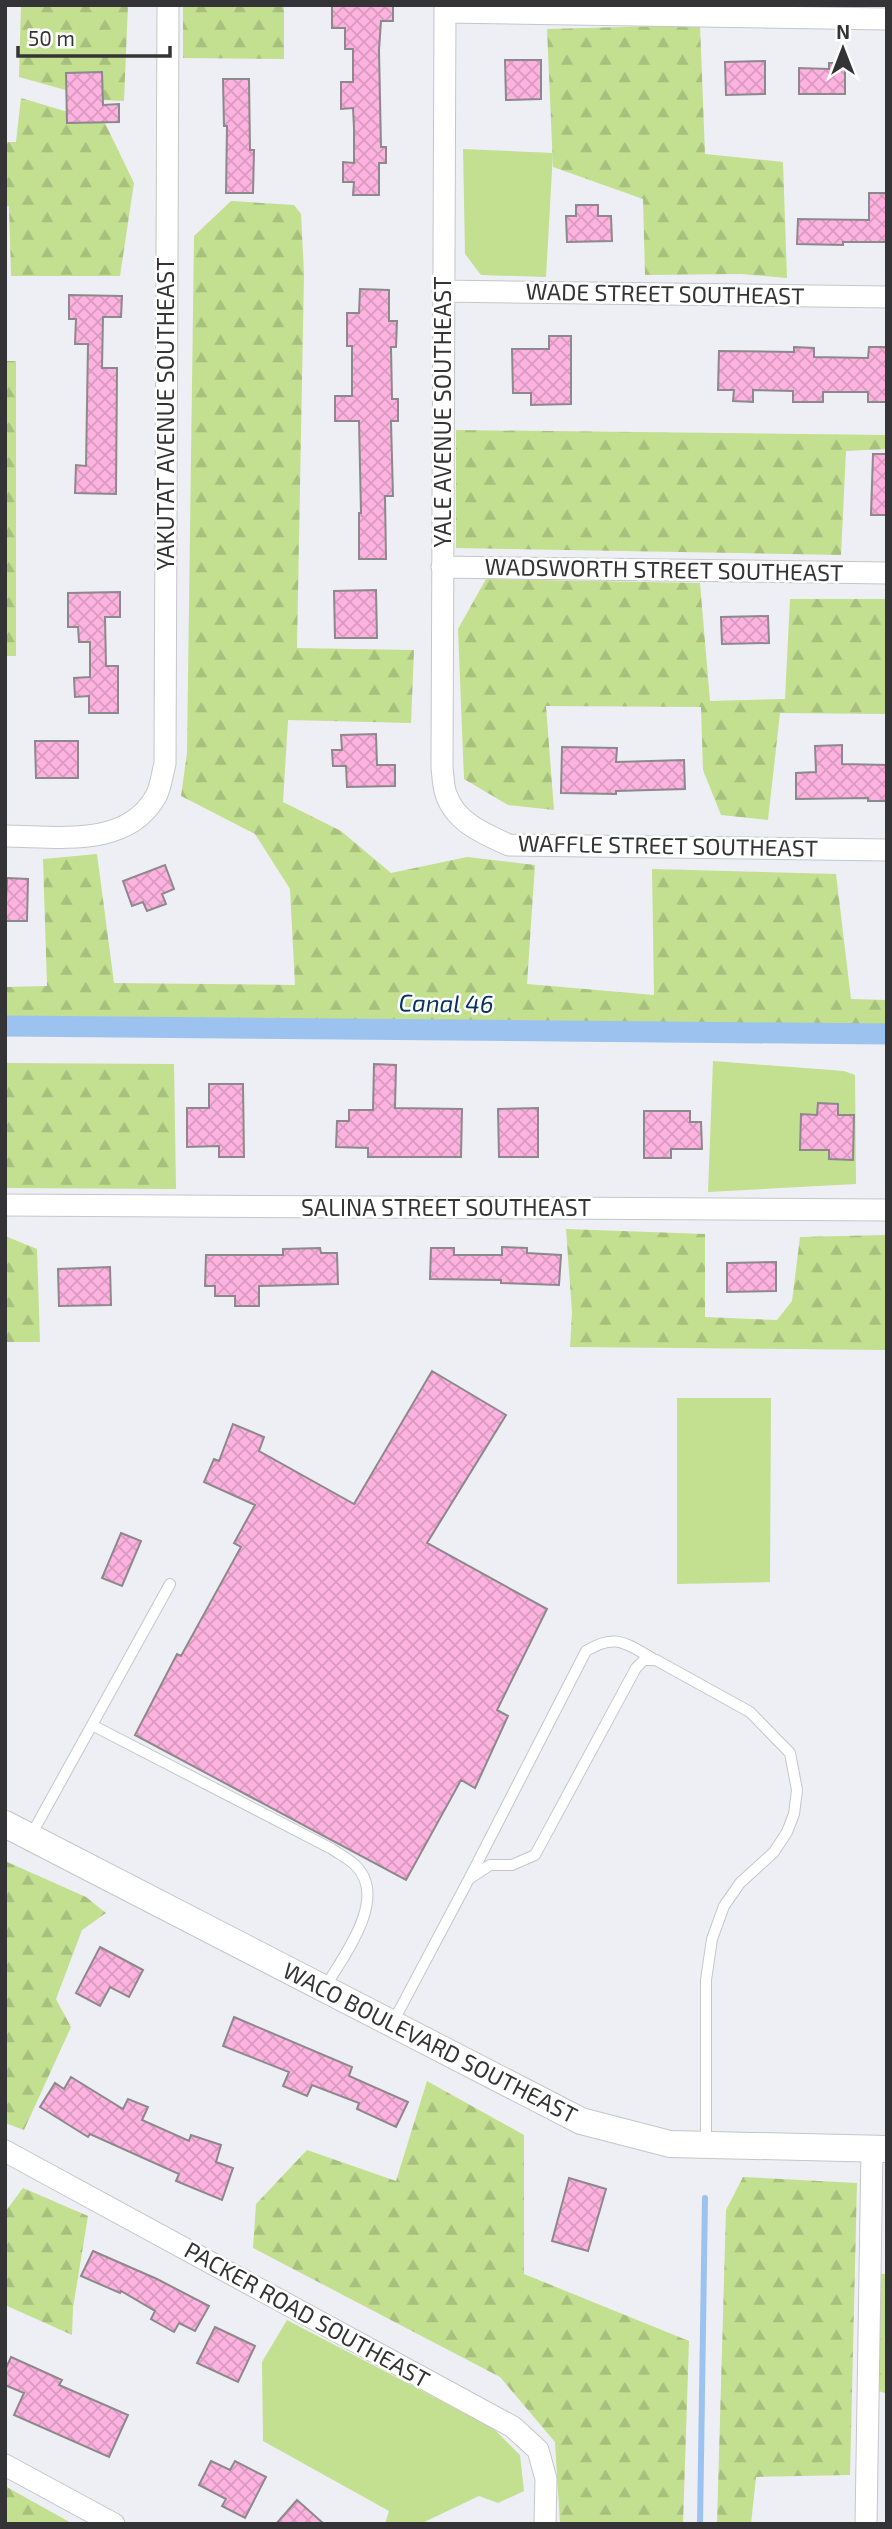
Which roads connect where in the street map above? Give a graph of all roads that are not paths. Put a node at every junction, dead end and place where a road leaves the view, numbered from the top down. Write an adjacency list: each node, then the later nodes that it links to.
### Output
1 (168, 5): 9 (street, YAKUTAT AVENUE SOUTHEAST)
2 (445, 9): 3 (street); 4 (street, YALE AVENUE SOUTHEAST)
3 (887, 19)
4 (443, 291): 5 (street, WADE STREET SOUTHEAST); 6 (street, YALE AVENUE SOUTHEAST)
5 (887, 297)
6 (442, 567): 7 (street, WADSWORTH STREET SOUTHEAST); 8 (street, YALE AVENUE SOUTHEAST)
7 (887, 573)
8 (458, 815): 10 (street, WAFFLE STREET SOUTHEAST)
9 (5, 836)
10 (887, 850)
11 (5, 1205): 12 (street, SALINA STREET SOUTHEAST)
12 (887, 1210)
13 (170, 1584): 15 (lane)
14 (656, 1660): 18 (lane); 18 (lane); 21 (lane)
15 (92, 1725): 17 (lane); 19 (lane)
16 (5, 1824): 17 (street, WACO BOULEVARD SOUTHEAST)
17 (30, 1837): 19 (street, WACO BOULEVARD SOUTHEAST)
18 (469, 1879): 20 (lane)
19 (324, 1989): 20 (street, WACO BOULEVARD SOUTHEAST)
20 (391, 2024): 21 (street, WACO BOULEVARD SOUTHEAST)
21 (706, 2145): 22 (street, WACO BOULEVARD SOUTHEAST)
22 (879, 2149): 27 (street)
23 (5, 2151): 26 (street, PACKER ROAD SOUTHEAST)
24 (5, 2465): 25 (street)
25 (114, 2524)
26 (545, 2524)
27 (866, 2524)

